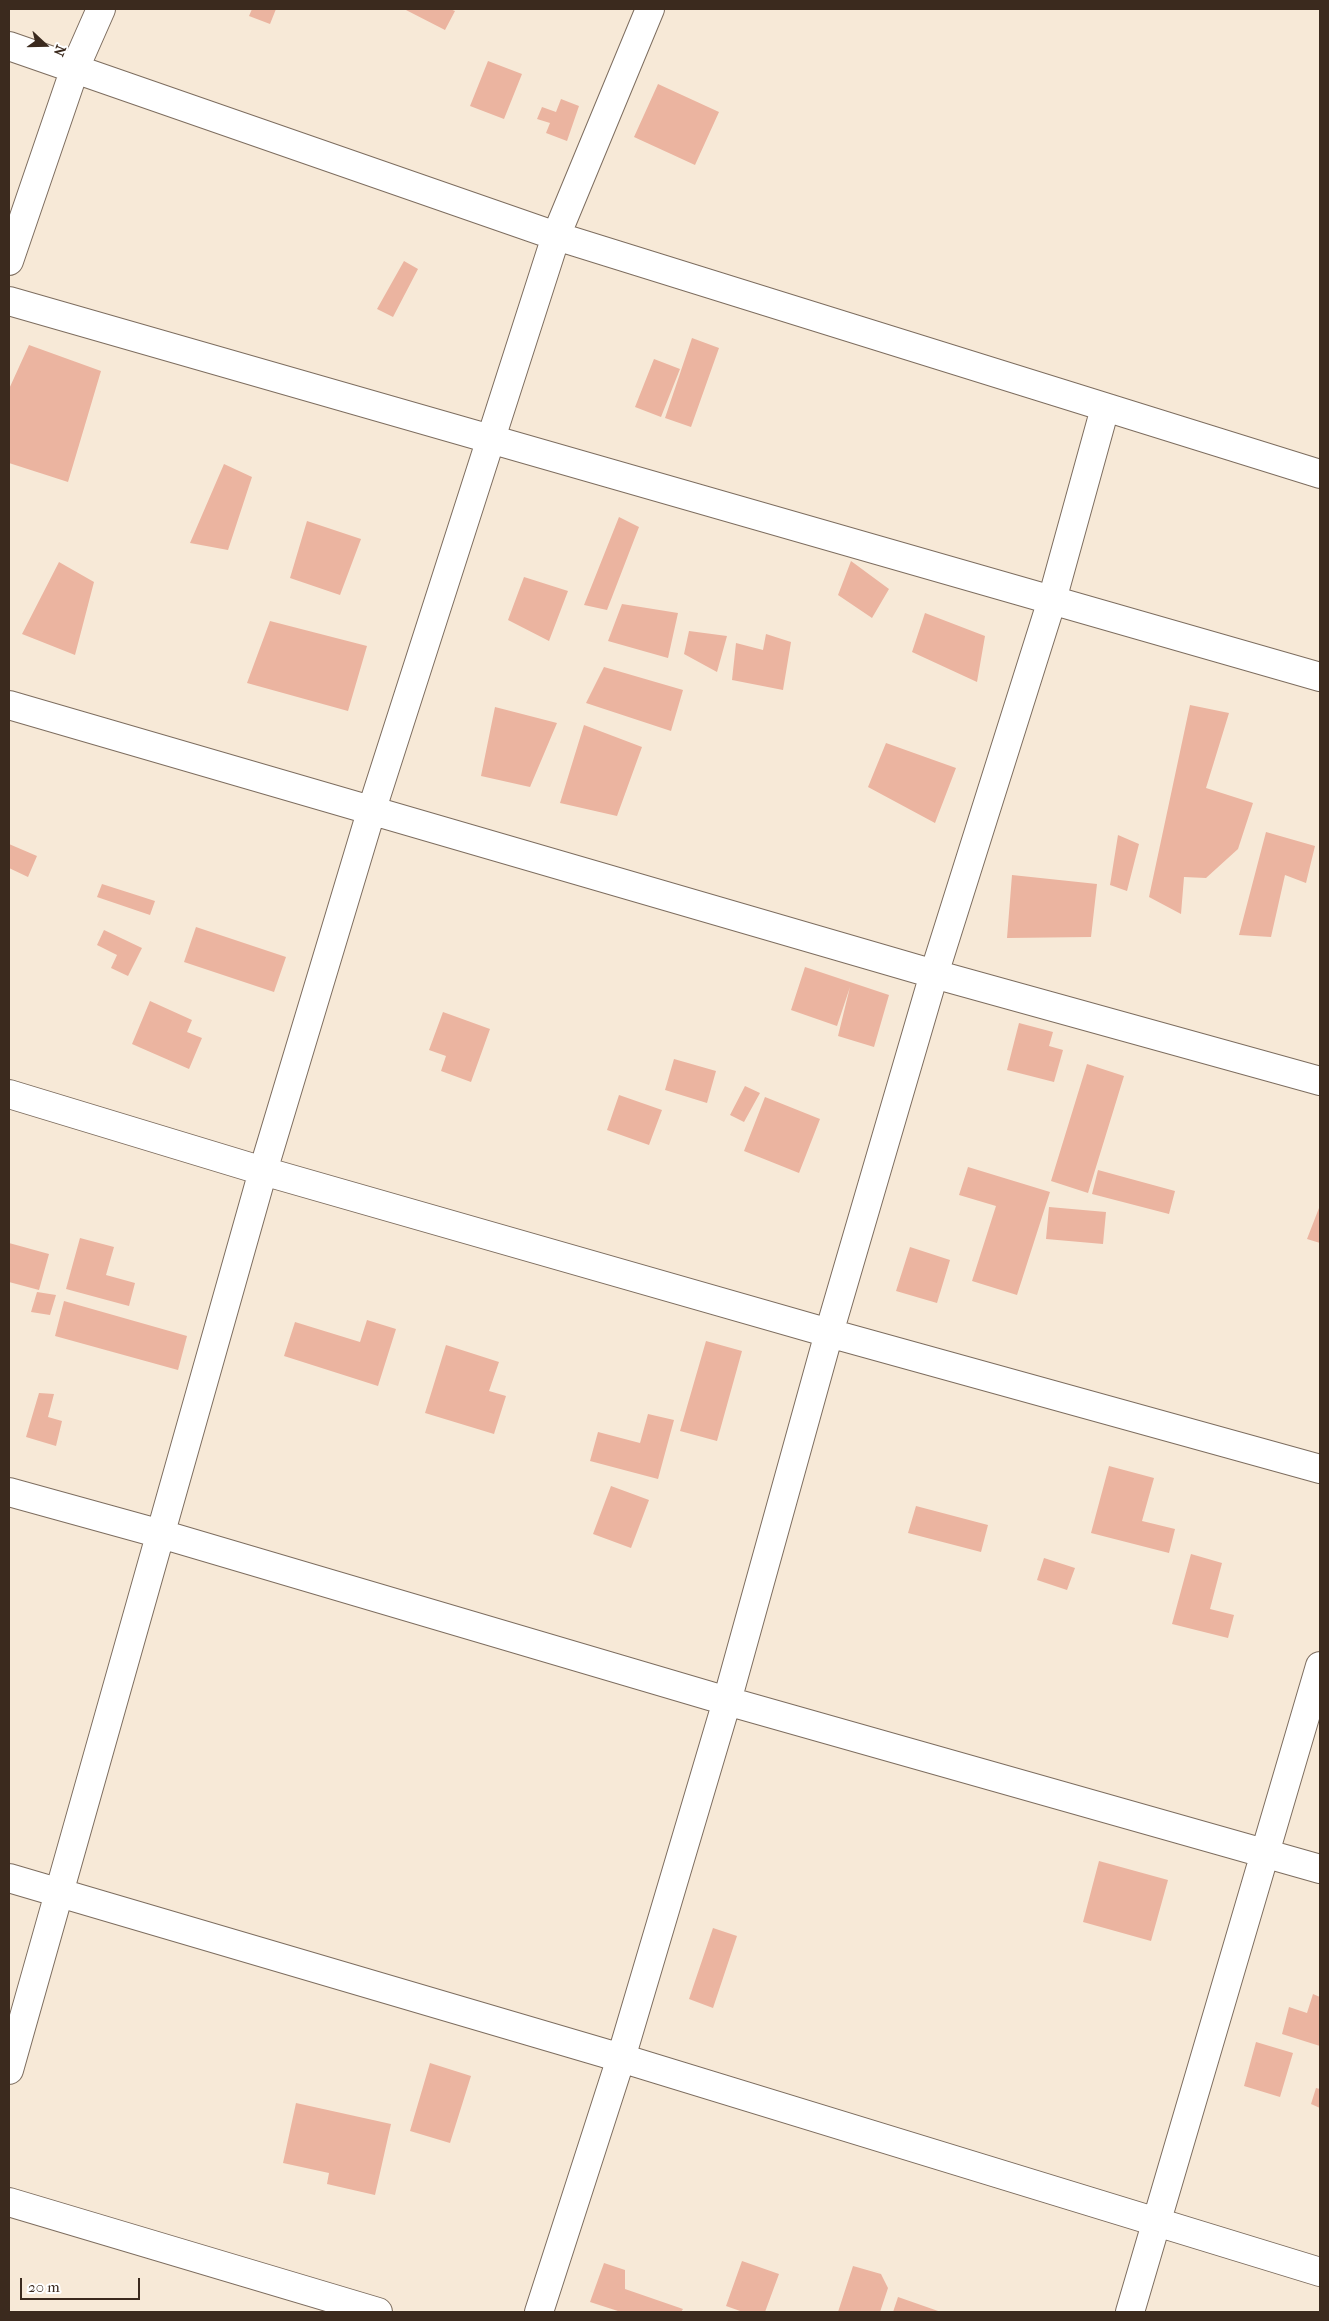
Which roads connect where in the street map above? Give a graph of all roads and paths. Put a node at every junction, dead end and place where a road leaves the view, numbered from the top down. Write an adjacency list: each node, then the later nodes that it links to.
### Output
1 (101, 9): 4 (street)
2 (650, 9): 5 (street)
3 (9, 46): 4 (street)
4 (75, 68): 5 (street); 6 (street)
5 (556, 236): 8 (street); 9 (street)
6 (9, 261)
7 (9, 300): 9 (street)
8 (1105, 408): 10 (street); 11 (street)
9 (490, 439): 11 (street); 14 (street)
10 (1320, 474)
11 (1052, 600): 12 (street); 15 (street)
12 (1320, 677)
13 (9, 705): 14 (street)
14 (371, 812): 15 (street); 18 (street)
15 (934, 974): 16 (street); 19 (street)
16 (1320, 1081)
17 (9, 1094): 18 (street)
18 (263, 1171): 19 (street); 22 (street)
19 (829, 1333): 20 (street); 24 (street)
20 (1320, 1469)
21 (9, 1492): 22 (street)
22 (161, 1534): 24 (street); 28 (street)
23 (1320, 1666): 25 (street)
24 (727, 1701): 25 (street); 29 (street)
25 (1266, 1854): 26 (street); 32 (street)
26 (1320, 1869)
27 (9, 1878): 28 (street)
28 (60, 1893): 29 (street); 30 (street)
29 (621, 2058): 32 (street); 35 (street)
30 (9, 2070)
31 (9, 2202): 34 (street)
32 (1157, 2222): 33 (street); 36 (street)
33 (1320, 2272)
34 (378, 2312)
35 (539, 2312)
36 (1130, 2312)

